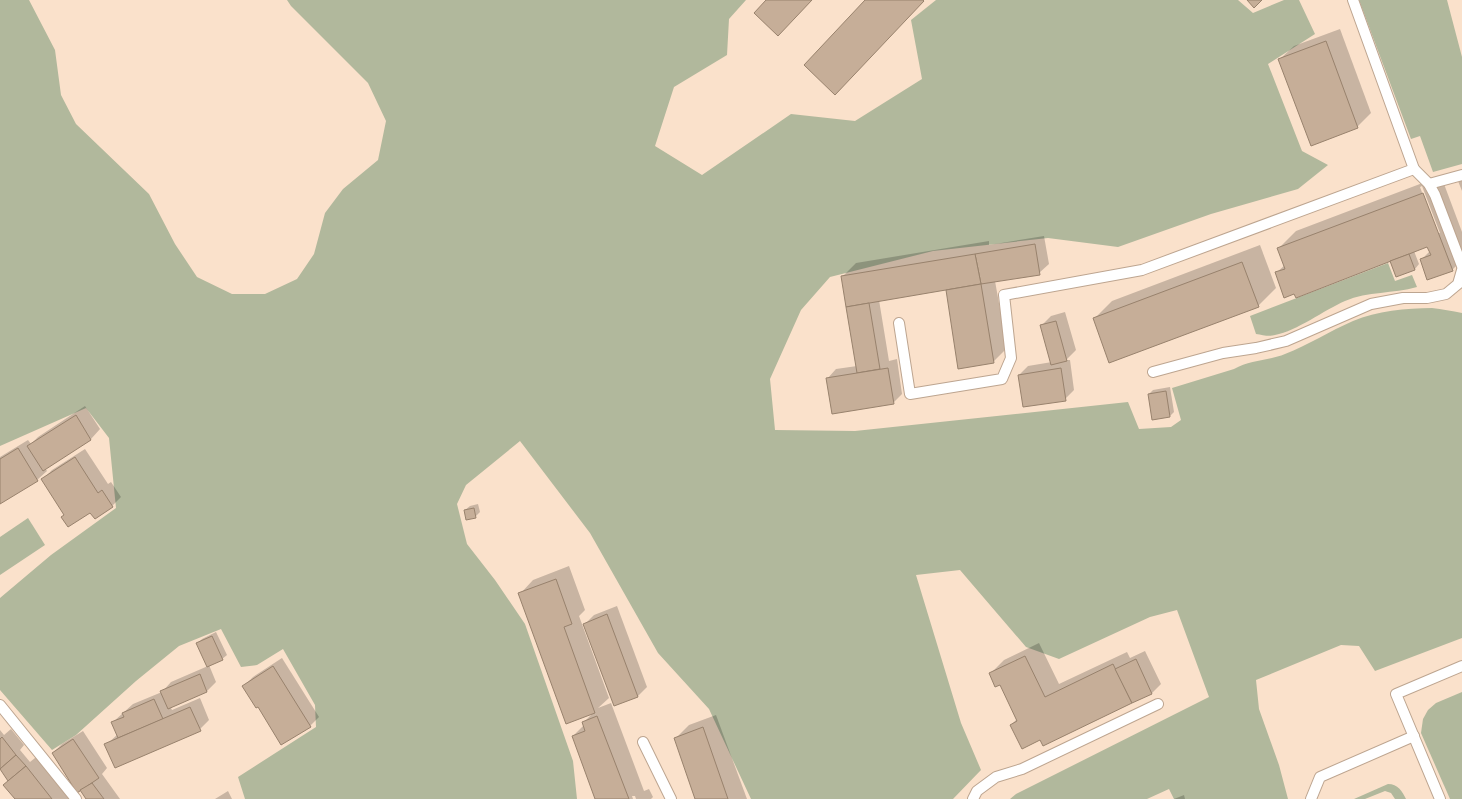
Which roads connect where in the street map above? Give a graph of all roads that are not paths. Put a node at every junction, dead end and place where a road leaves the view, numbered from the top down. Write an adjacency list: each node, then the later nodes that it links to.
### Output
1 (1353, 0): 2 (lane)
2 (1414, 169): 4 (lane); 6 (lane)
3 (1462, 175): 4 (lane)
4 (1429, 184): 5 (lane)
5 (1462, 268): 7 (lane)
6 (899, 323)
7 (1153, 372)
8 (1462, 666): 11 (lane)
9 (1158, 704): 15 (lane)
10 (0, 705): 13 (lane)
11 (1414, 736): 16 (lane); 17 (lane)
12 (643, 742): 14 (lane)
13 (76, 799)
14 (671, 799)
15 (973, 799)
16 (1311, 799)
17 (1440, 799)

